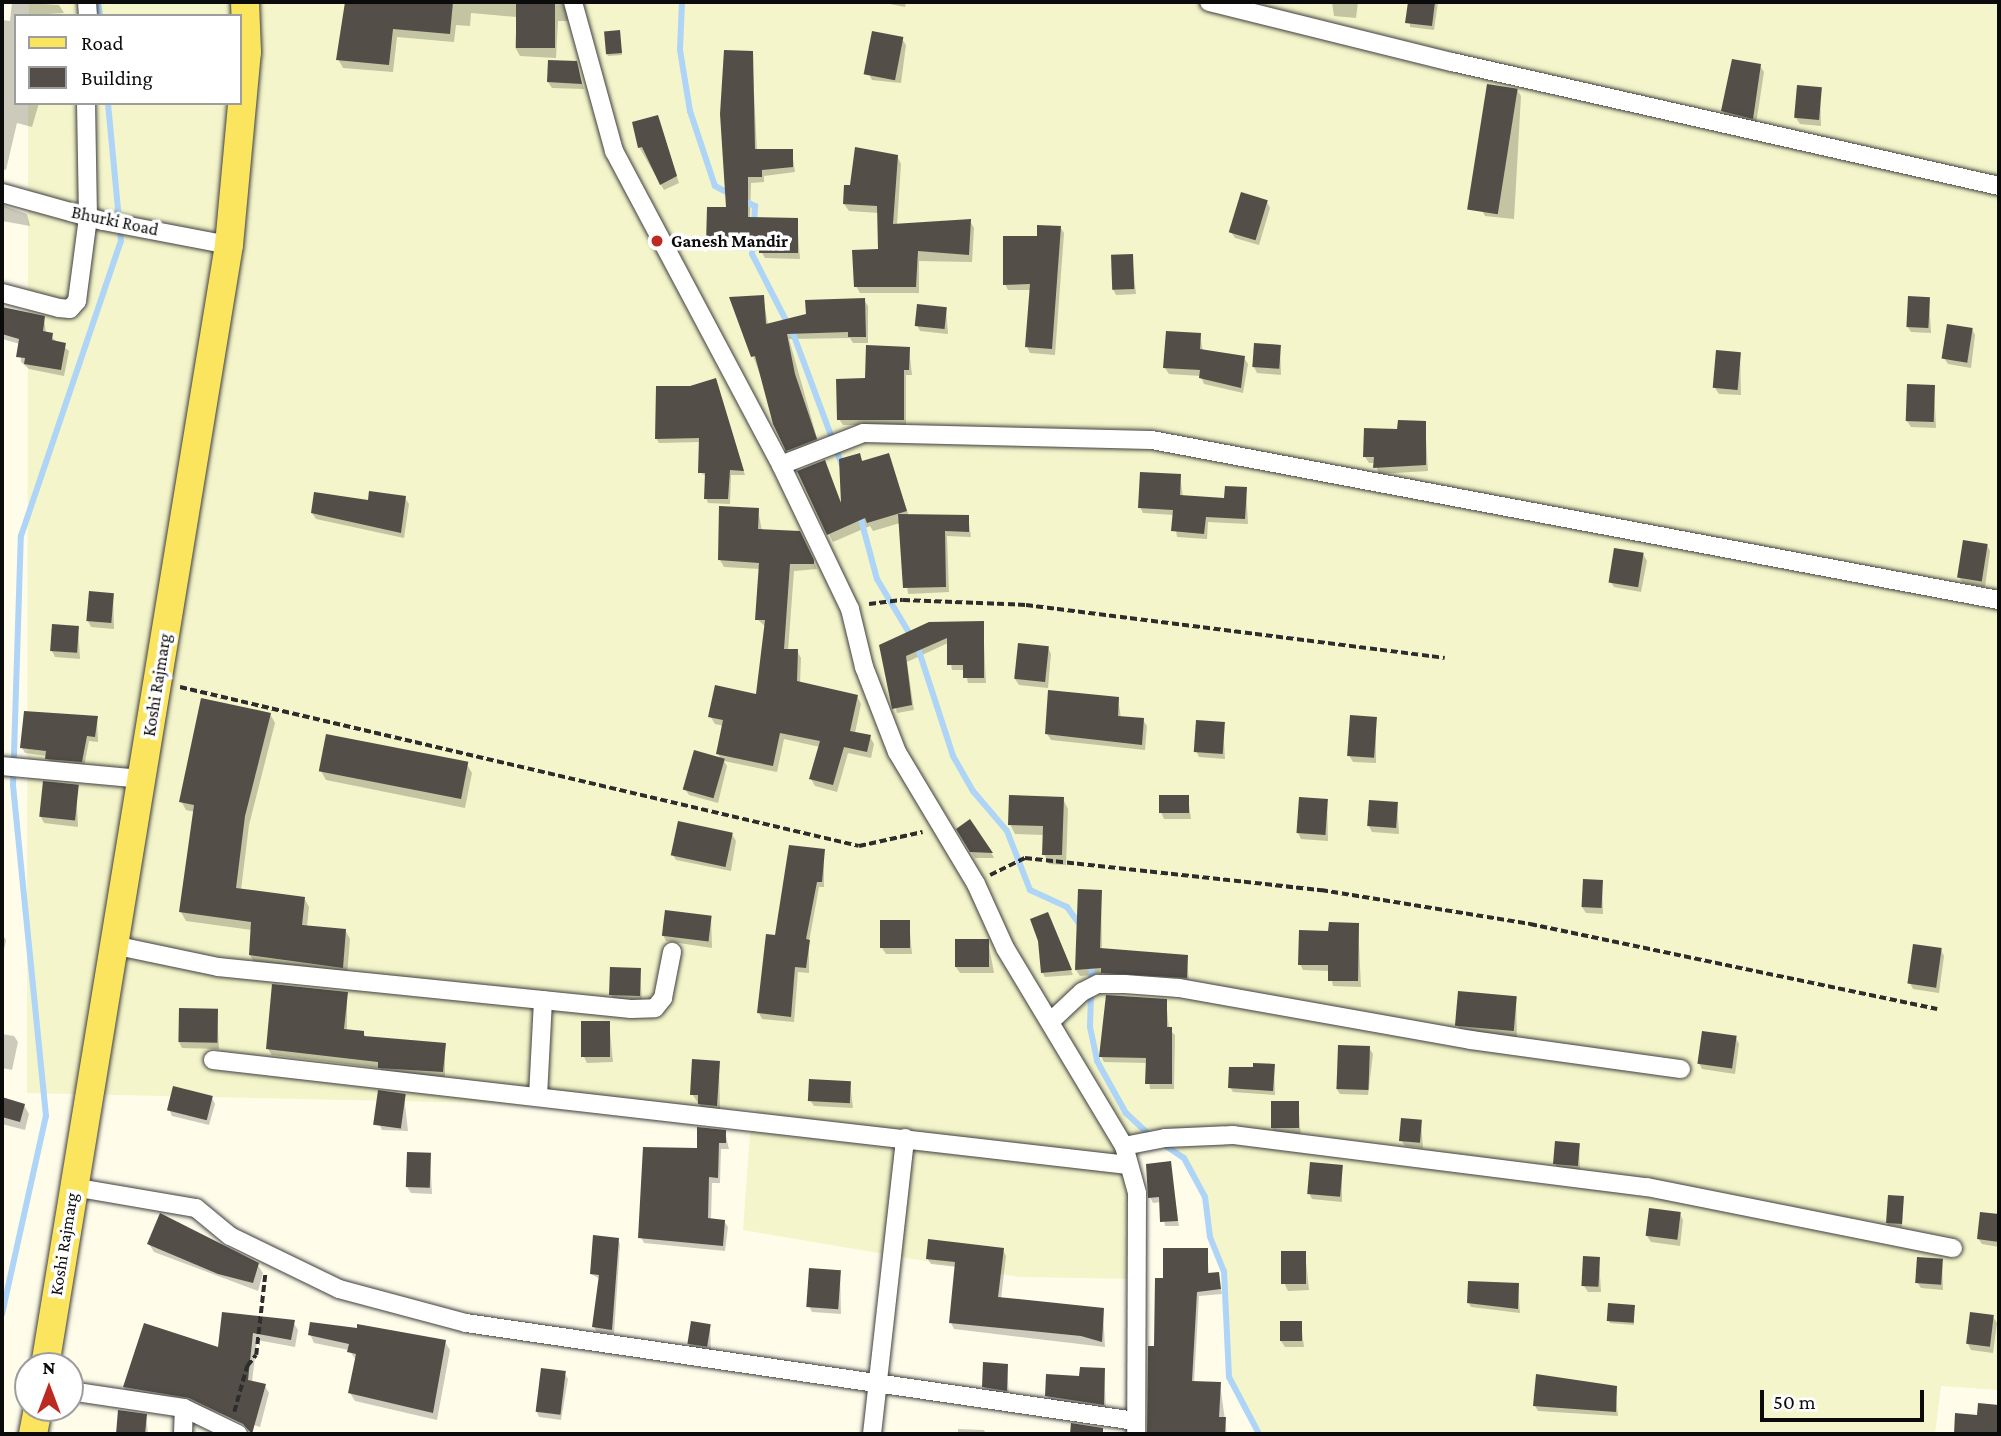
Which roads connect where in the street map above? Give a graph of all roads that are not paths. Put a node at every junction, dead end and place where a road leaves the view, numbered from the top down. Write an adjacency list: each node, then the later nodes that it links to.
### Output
1 (245, 2): 8 (main road, Koshi Rajmarg)
2 (573, 2): 10 (street)
3 (1209, 2): 5 (street)
4 (86, 105): 7 (street)
5 (1999, 186)
6 (2, 193): 7 (street, Bhurki Road)
7 (96, 219): 8 (street, Bhurki Road); 9 (street)
8 (229, 245): 13 (main road, Koshi Rajmarg)
9 (2, 293)
10 (781, 465): 11 (street); 17 (street)
11 (1999, 600)
12 (2, 766): 13 (street)
13 (142, 779): 14 (main road, Koshi Rajmarg)
14 (113, 946): 16 (street); 24 (main road, Koshi Rajmarg)
15 (672, 952): 16 (street)
16 (543, 1000): 20 (street)
17 (1051, 1021): 19 (street); 22 (street)
18 (213, 1060): 20 (street)
19 (1681, 1069)
20 (538, 1096): 21 (street)
21 (905, 1138): 23 (street); 27 (street)
22 (1124, 1146): 23 (street); 25 (street)
23 (1128, 1164): 30 (street)
24 (73, 1187): 26 (main road, Koshi Rajmarg); 27 (street)
25 (1953, 1248)
26 (47, 1352)
27 (878, 1383): 30 (street); 33 (street)
28 (84, 1393): 29 (street)
29 (184, 1408): 31 (street); 32 (street)
30 (1135, 1427)
31 (233, 1433)
32 (183, 1434)
33 (872, 1434)

